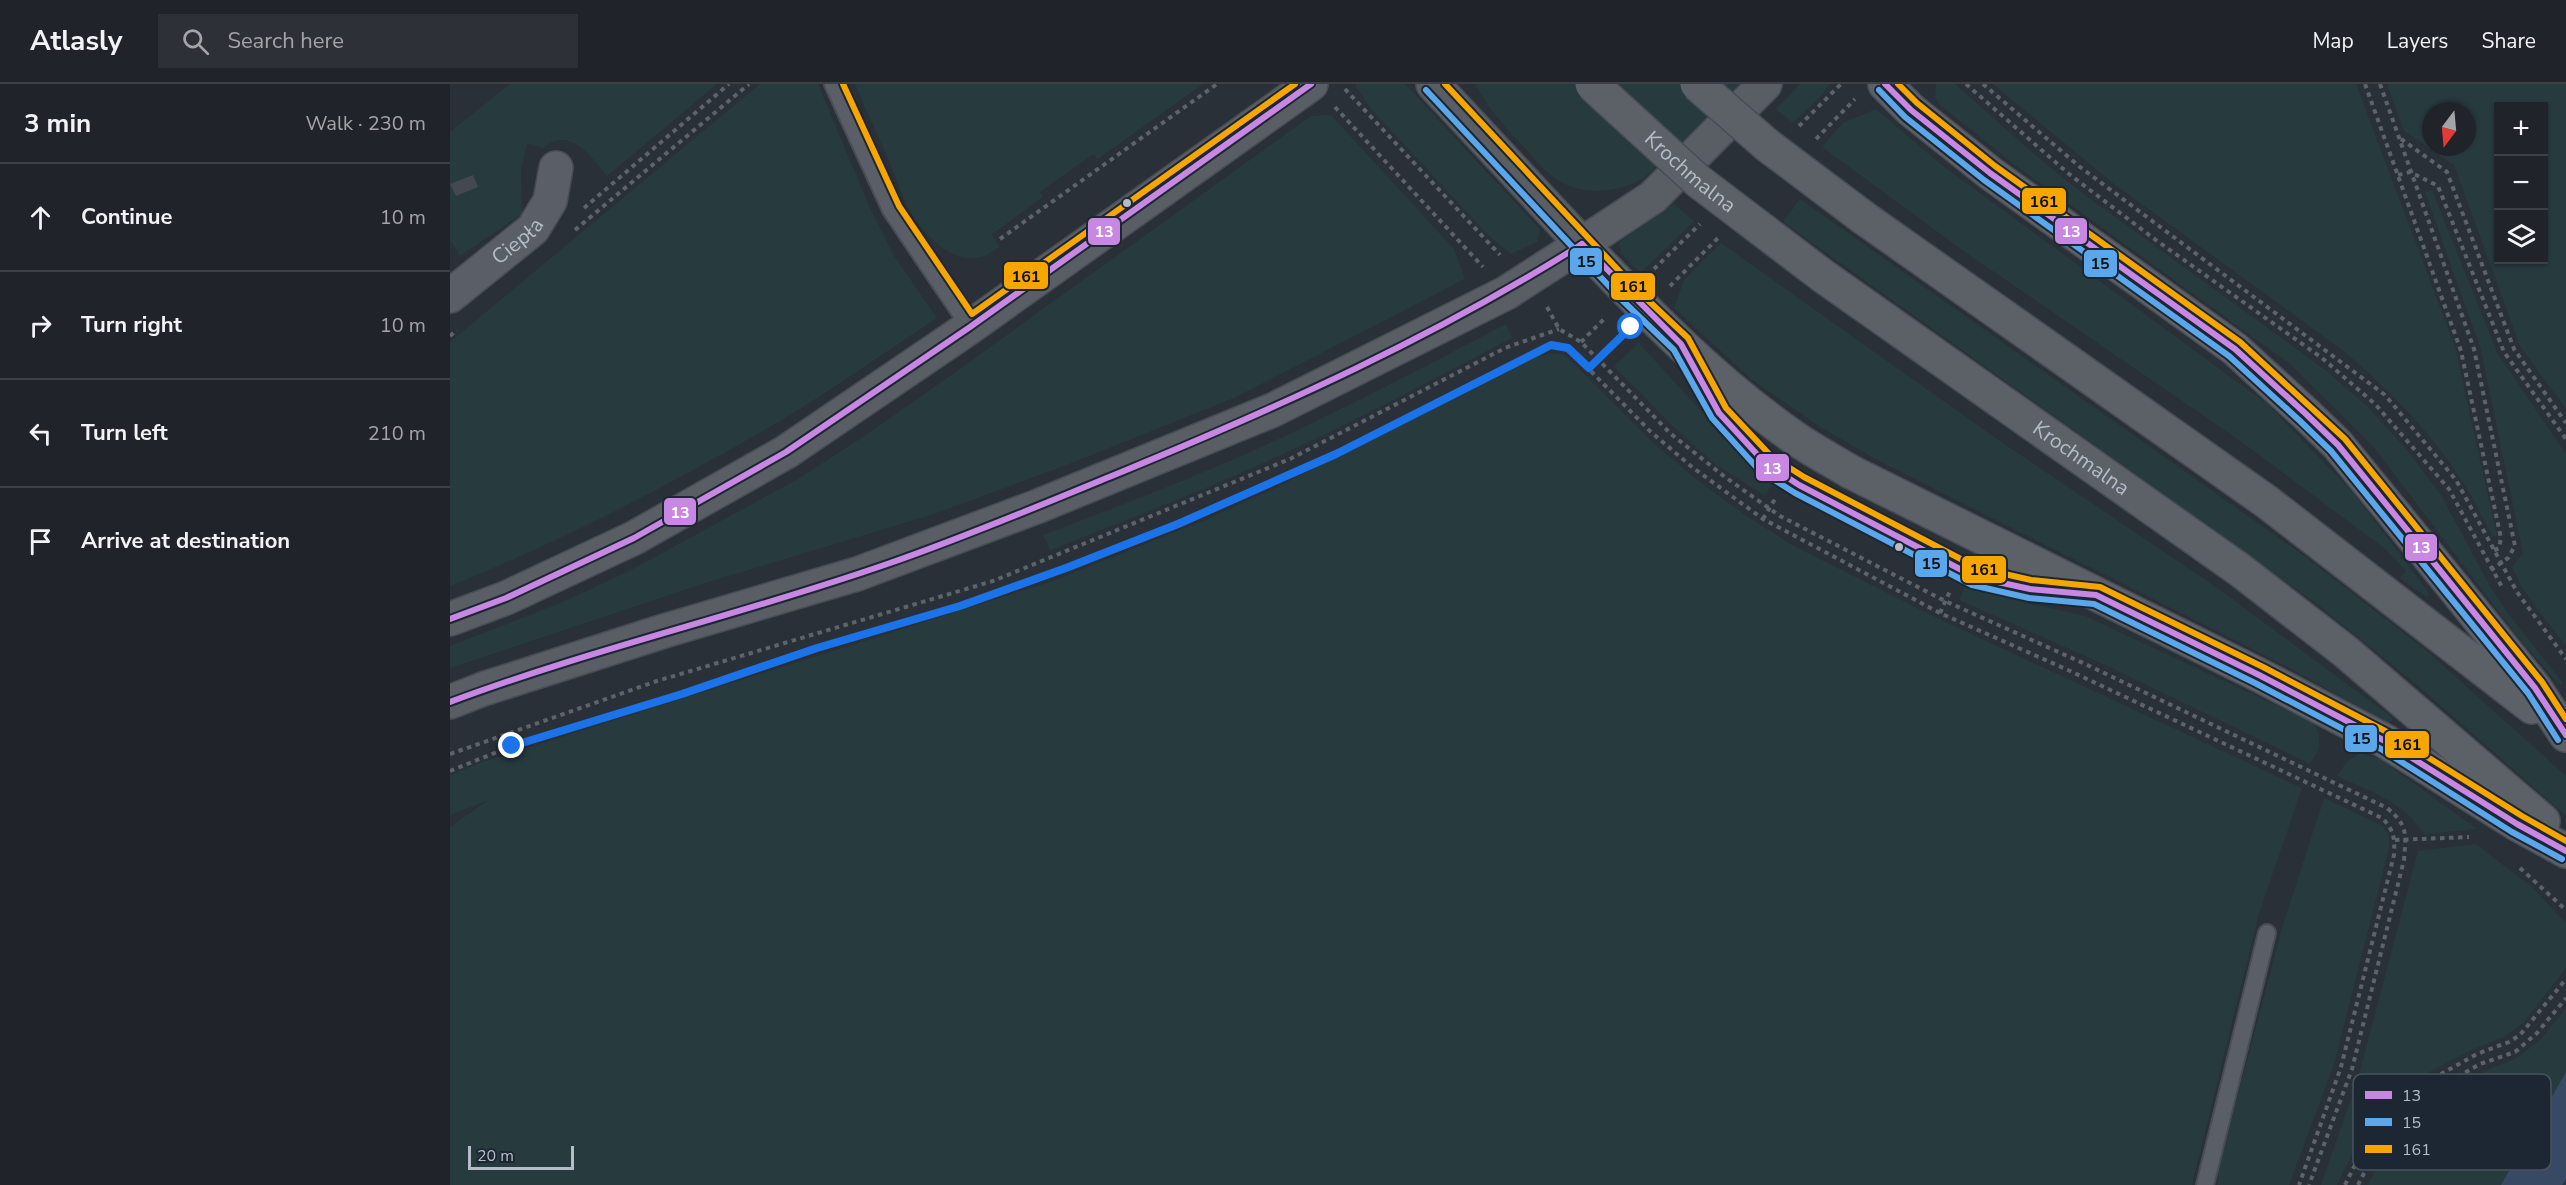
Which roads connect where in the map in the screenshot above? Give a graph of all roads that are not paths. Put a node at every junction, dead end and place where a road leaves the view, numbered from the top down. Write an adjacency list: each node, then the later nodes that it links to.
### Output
1 (833, 84): 11 (lane)
2 (1433, 84): 9 (main road)
3 (1592, 84): 15 (main road, Krochmalna, bridge)
4 (1697, 84): 14 (main road, bridge)
5 (1765, 84): 9 (main road)
6 (1885, 84): 14 (main road)
7 (1321, 93): 11 (main road)
8 (556, 168): 10 (street, Ciepła)
9 (1582, 244): 13 (main road); 16 (main road)
10 (450, 296)
11 (970, 327): 12 (main road)
12 (450, 619)
13 (450, 702)
14 (2566, 735)
15 (2566, 842)
16 (2566, 851)
17 (2267, 933): 18 (lane)
18 (2205, 1185)

